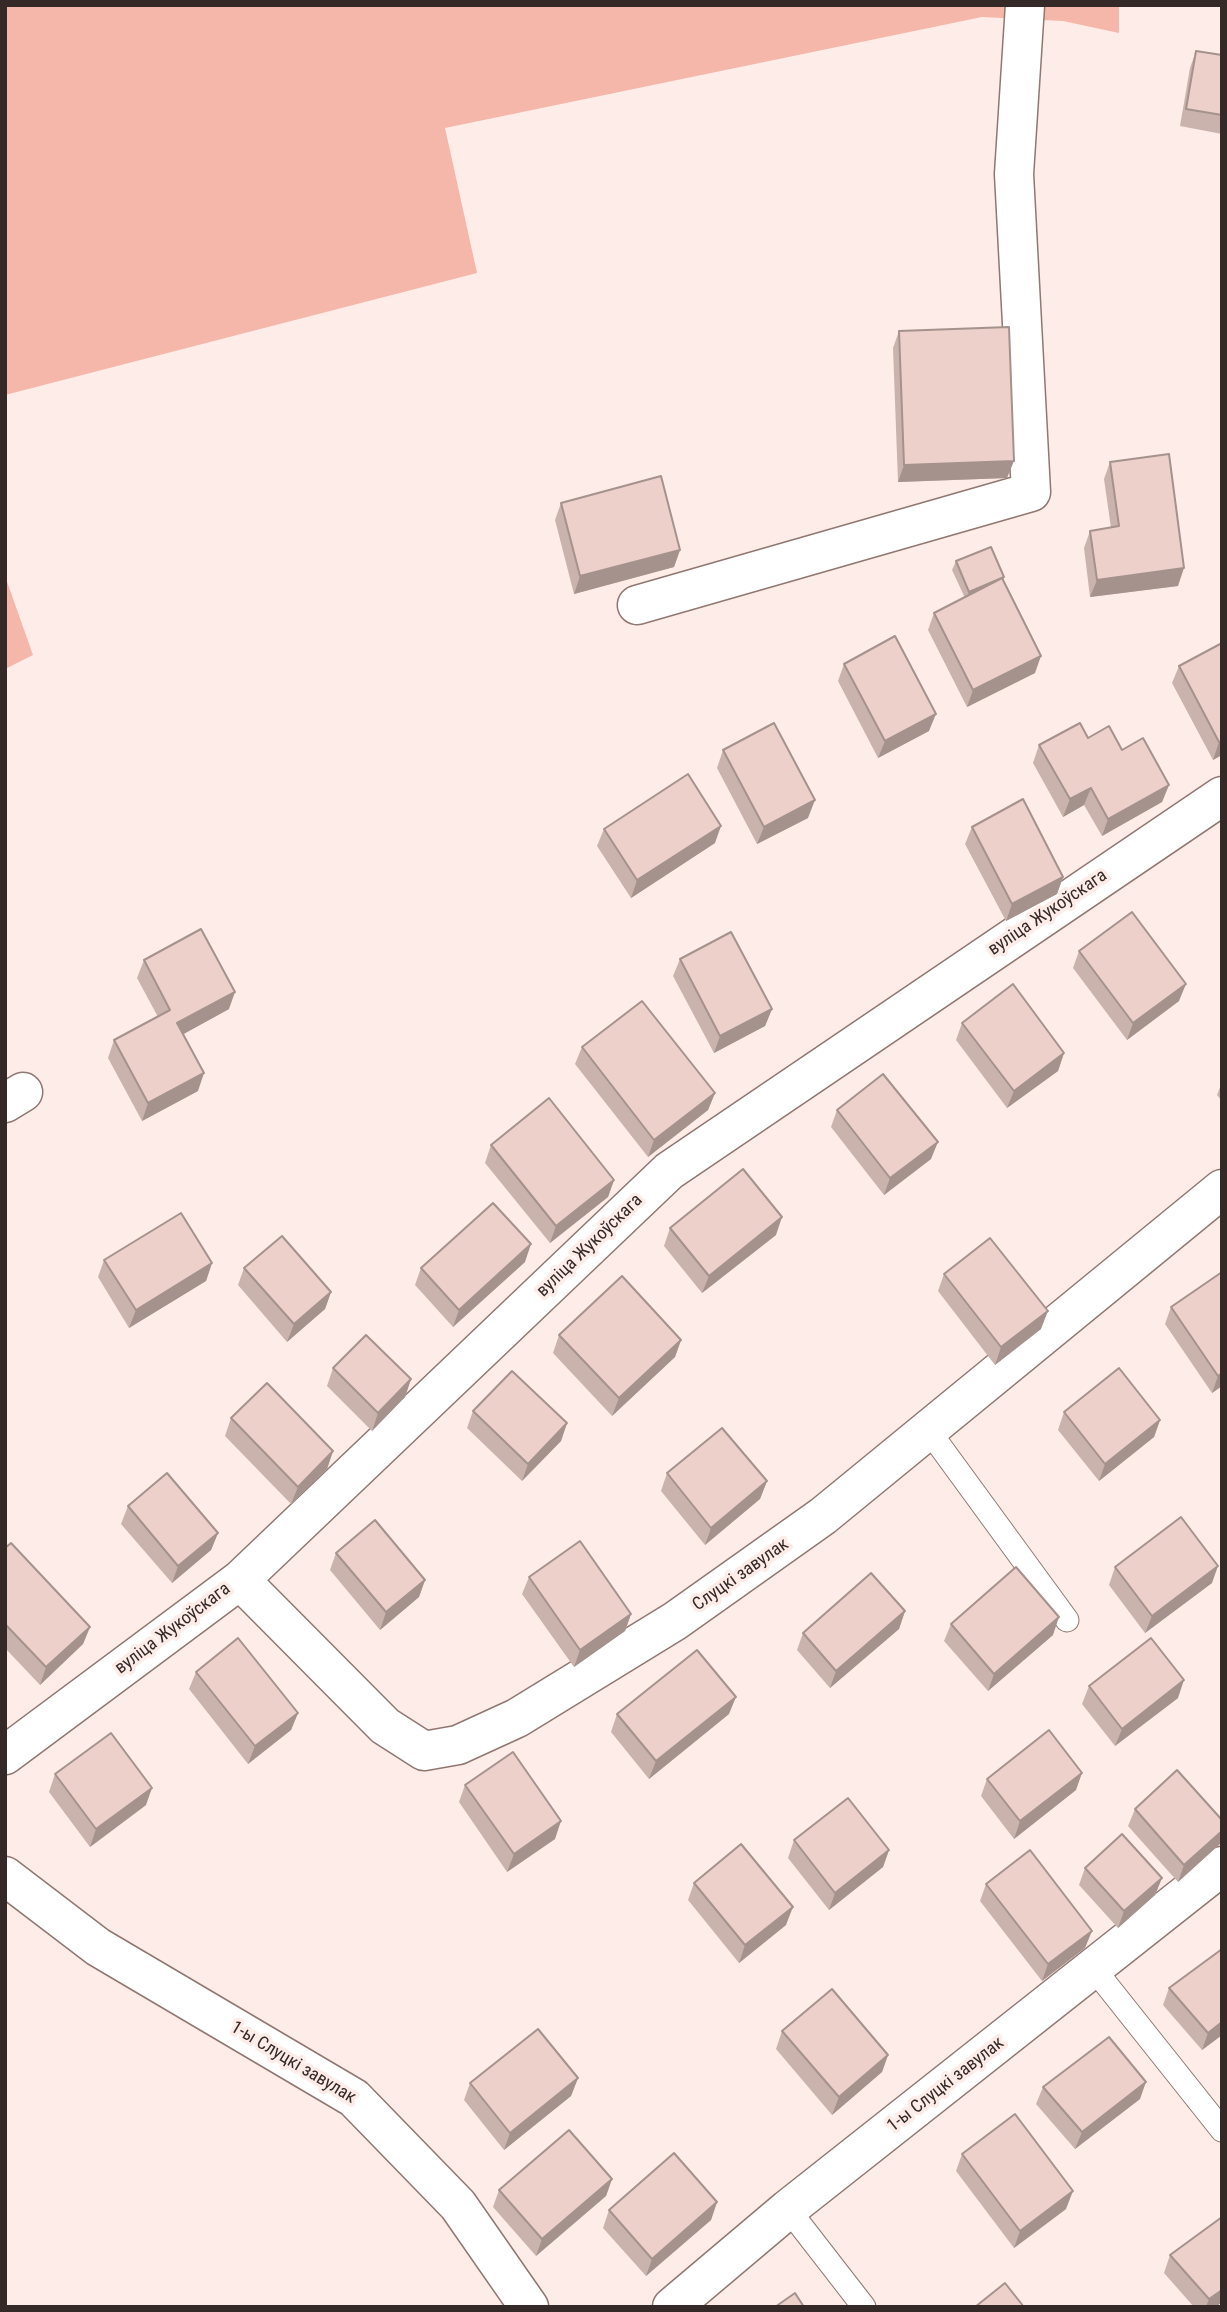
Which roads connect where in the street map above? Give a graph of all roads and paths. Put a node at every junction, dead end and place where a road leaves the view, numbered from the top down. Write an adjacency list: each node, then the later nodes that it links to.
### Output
1 (1025, 5): 2 (street)
2 (637, 606)
3 (1222, 796): 6 (street, вуліца Жукоўскага)
4 (1222, 1189): 5 (street, Слуцкі завулак)
5 (929, 1431): 6 (street, Слуцкі завулак); 7 (lane)
6 (240, 1580): 8 (street, вуліца Жукоўскага)
7 (1067, 1620)
8 (5, 1755)
9 (1222, 1866): 11 (street, 1-ы Слуцкі завулак)
10 (5, 1876): 14 (street, 1-ы Слуцкі завулак)
11 (1094, 1969): 12 (lane); 13 (street, 1-ы Слуцкі завулак)
12 (1222, 2130)
13 (788, 2210): 15 (street, 1-ы Слуцкі завулак); 16 (lane)
14 (529, 2307)
15 (672, 2307)
16 (864, 2307)

